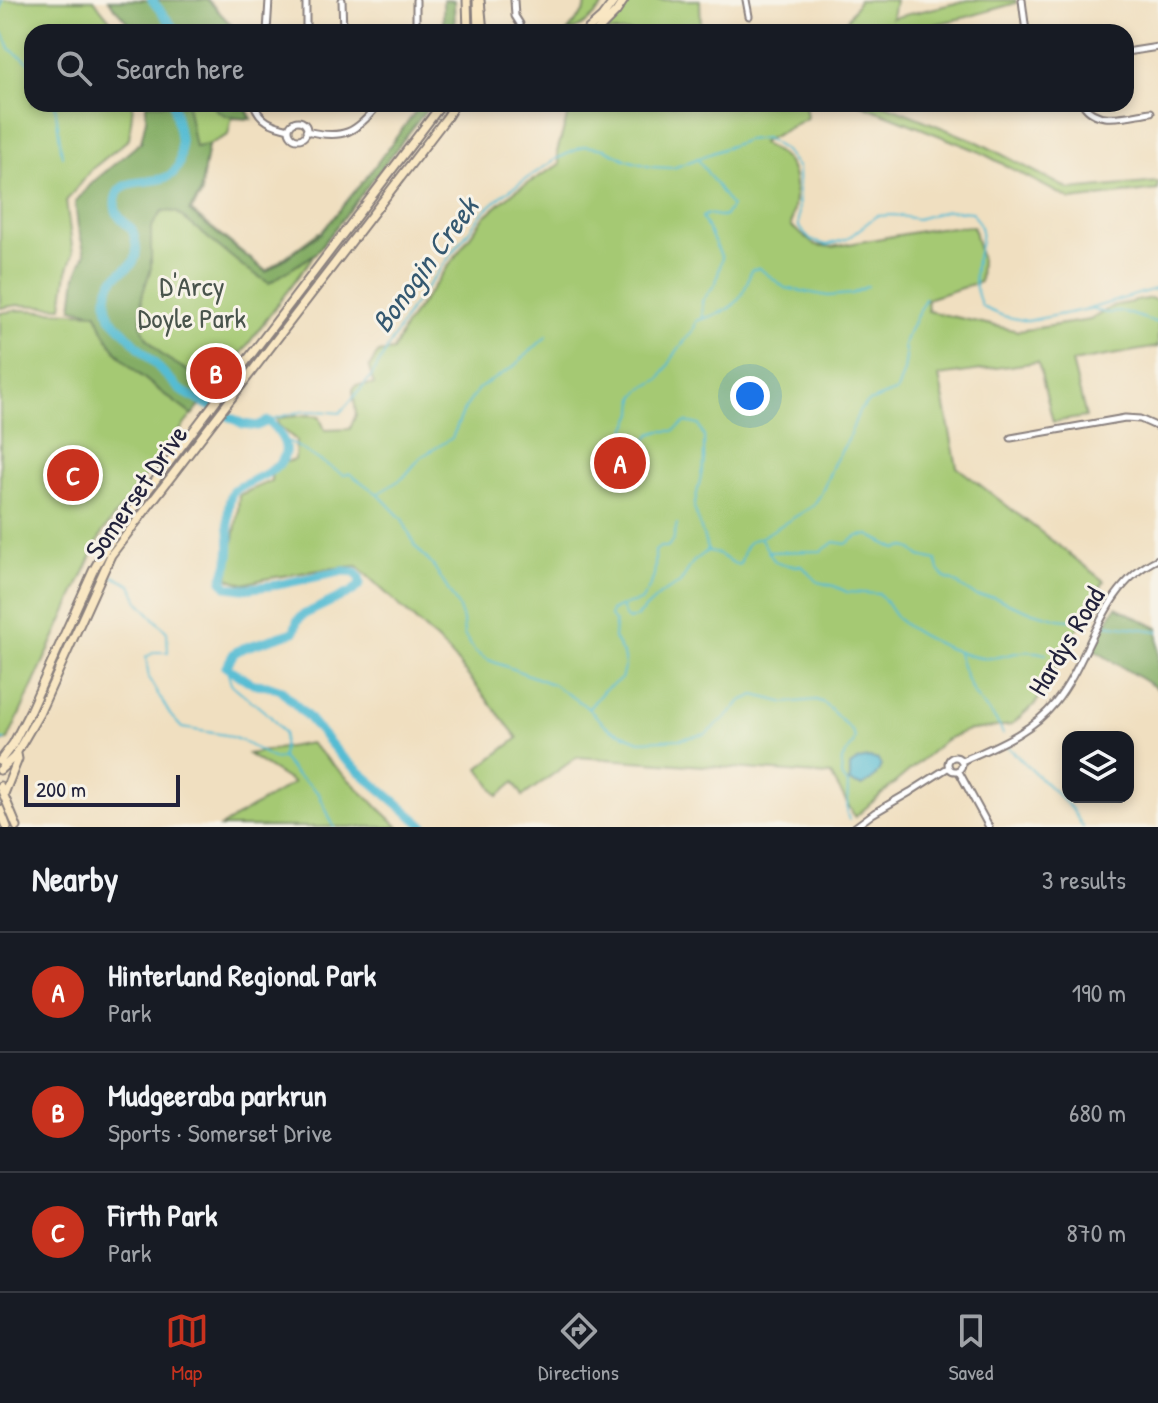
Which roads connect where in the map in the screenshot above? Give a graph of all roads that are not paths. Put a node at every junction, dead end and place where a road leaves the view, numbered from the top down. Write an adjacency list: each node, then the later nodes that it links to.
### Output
1 (269, 0): 12 (street)
2 (306, 0): 13 (street)
3 (342, 0): 14 (street)
4 (416, 0): 15 (street)
5 (467, 0): 16 (main road)
6 (478, 0): 17 (main road)
7 (514, 0): 18 (street)
8 (619, 0): 19 (main road); 20 (main road)
9 (746, 0): 11 (street)
10 (1022, 0): 21 (street)
11 (749, 16)
12 (268, 24)
13 (306, 24)
14 (343, 24)
15 (416, 24)
16 (468, 24)
17 (480, 24)
18 (520, 24)
19 (594, 24)
20 (604, 24)
21 (1025, 24)
22 (1158, 47): 23 (street)
23 (1134, 51)
24 (257, 112): 30 (street)
25 (373, 112): 31 (street)
26 (436, 112): 32 (main road, Somerset Drive)
27 (450, 112): 33 (main road, Somerset Drive)
28 (1090, 112): 29 (street)
29 (1151, 112)
30 (289, 129): 31 (street); 31 (street)
31 (306, 131)
32 (326, 256): 33 (main road); 38 (main road, Somerset Drive)
33 (334, 262): 37 (main road, Somerset Drive)
34 (1158, 427): 35 (street)
35 (1011, 438)
36 (1158, 559): 39 (street, Hardys Road)
37 (17, 752): 41 (main road, Somerset Drive); 43 (main road)
38 (2, 758)
39 (962, 761): 40 (street); 42 (street)
40 (949, 767): 42 (street); 47 (street)
41 (0, 770)
42 (958, 770): 48 (street)
43 (2, 790): 46 (main road)
44 (0, 809): 45 (main road)
45 (7, 827)
46 (17, 827)
47 (855, 827)
48 (989, 827)

